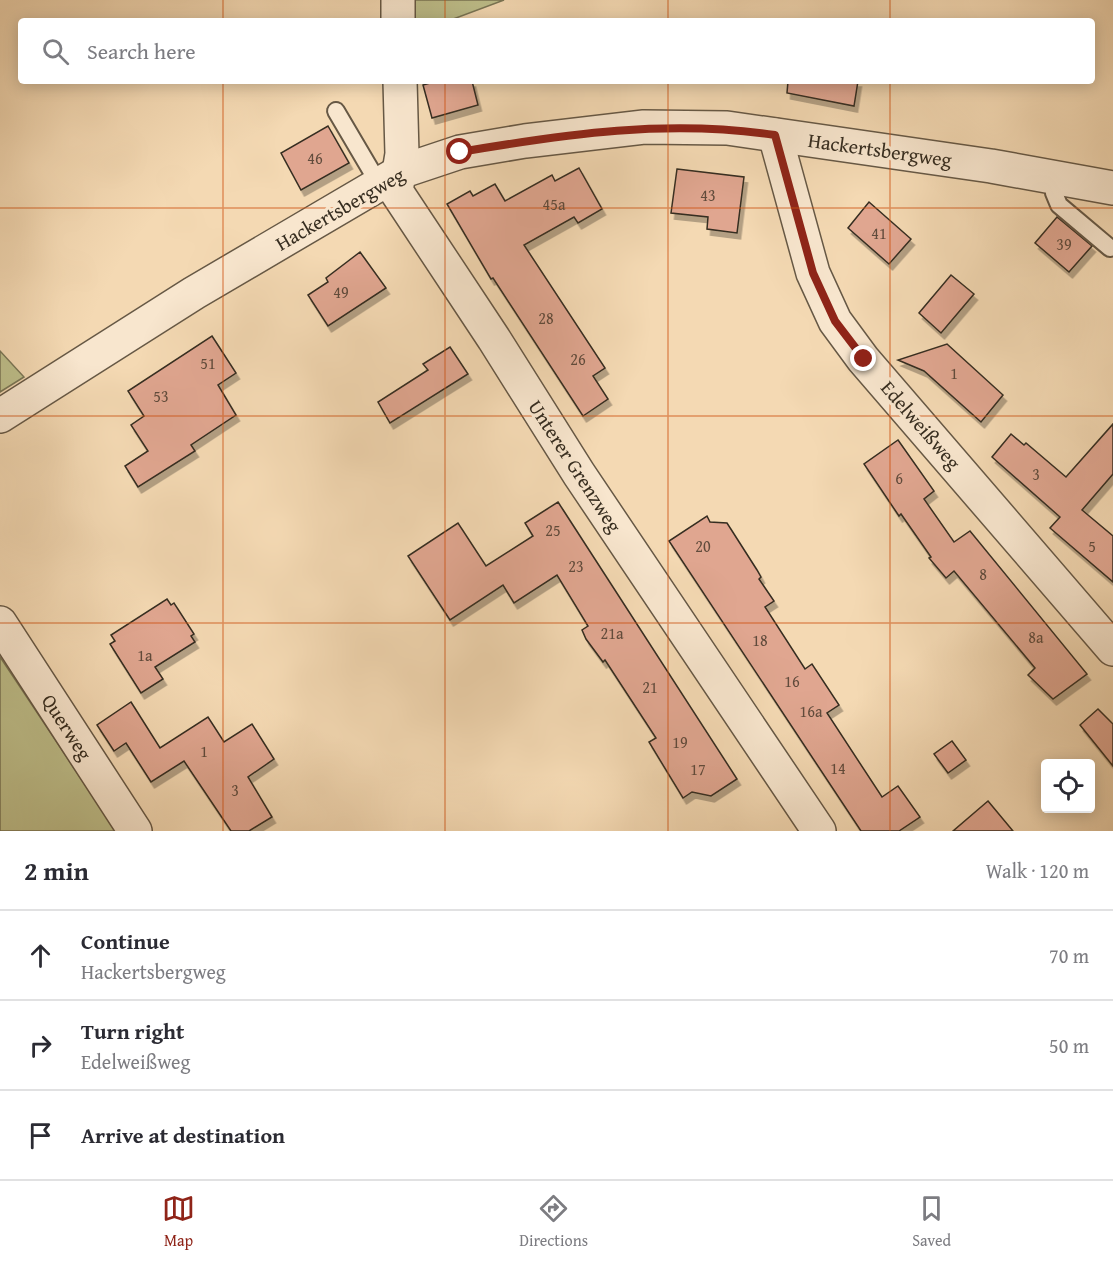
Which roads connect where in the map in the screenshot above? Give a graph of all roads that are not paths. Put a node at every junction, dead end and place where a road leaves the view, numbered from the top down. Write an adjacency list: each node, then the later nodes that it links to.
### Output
1 (398, 0): 2 (street)
2 (398, 18)
3 (400, 84): 7 (street, Unterer Grenzweg)
4 (336, 111): 7 (lane)
5 (775, 135): 6 (street, Hackertsbergweg); 7 (street, Hackertsbergweg); 12 (street, Edelweißweg)
6 (1057, 177): 8 (street, Hackertsbergweg); 9 (lane)
7 (389, 178): 10 (street, Hackertsbergweg); 14 (street, Unterer Grenzweg)
8 (1113, 188)
9 (1110, 248)
10 (0, 416)
11 (0, 623): 13 (street, Querweg)
12 (1113, 649)
13 (135, 831)
14 (819, 831)

